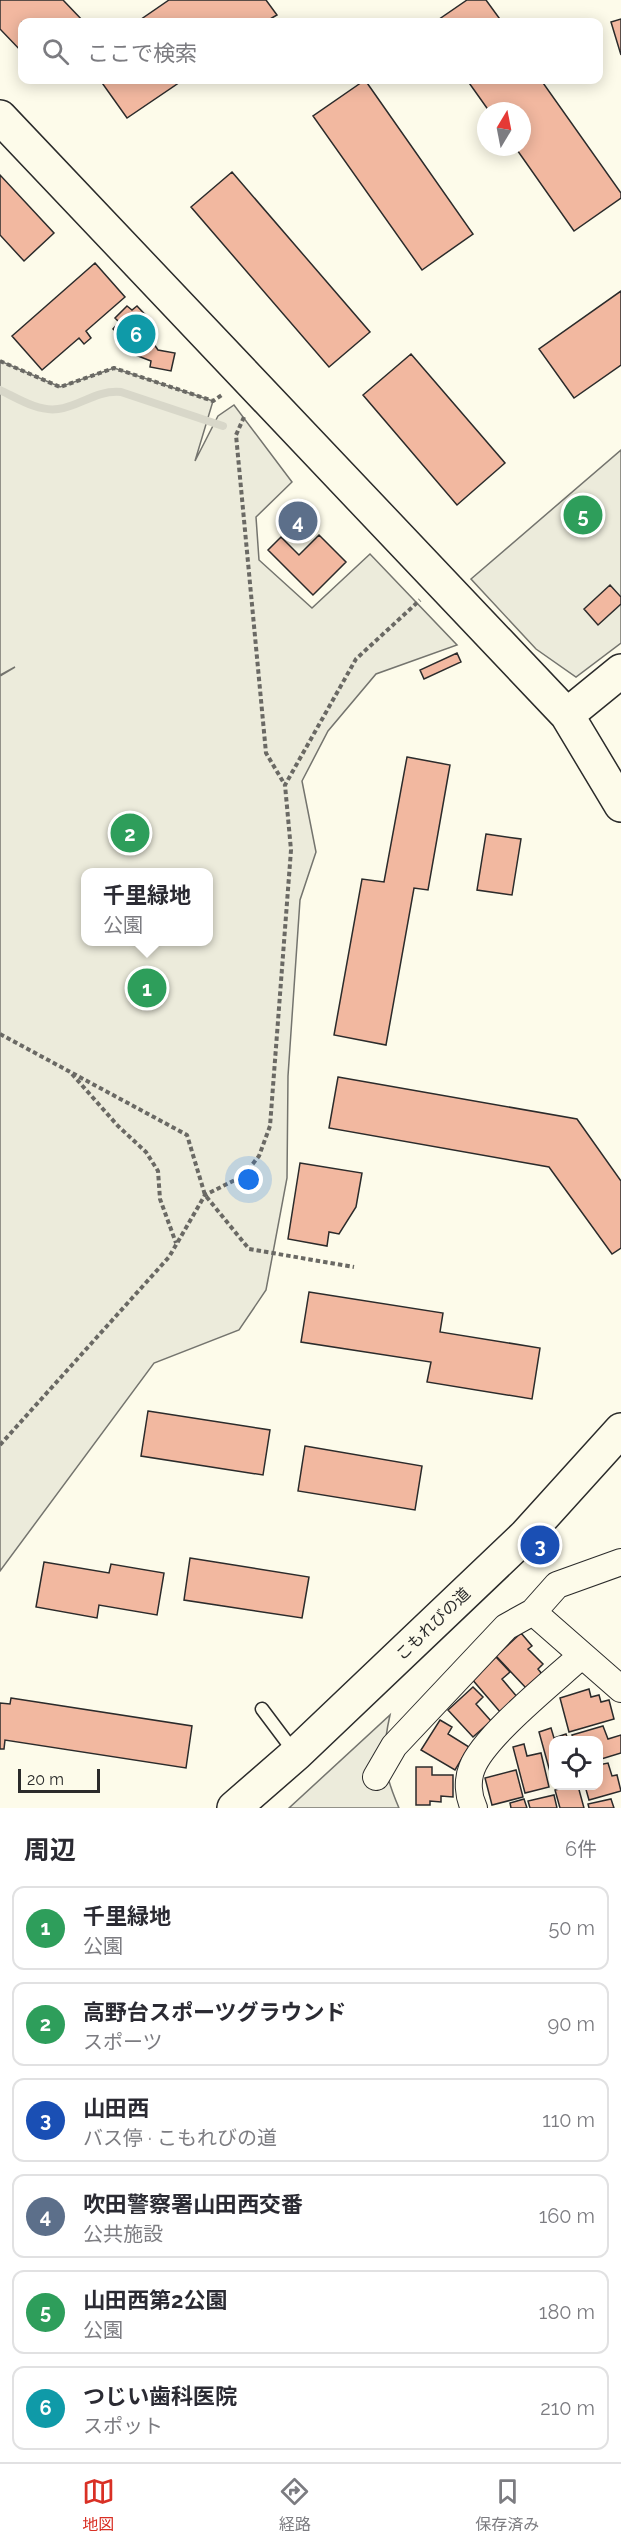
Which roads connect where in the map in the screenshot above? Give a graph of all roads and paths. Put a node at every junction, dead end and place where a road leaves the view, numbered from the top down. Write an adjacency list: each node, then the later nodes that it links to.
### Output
1 (0, 117): 7 (street)
2 (0, 361): 3 (path)
3 (230, 390)
4 (247, 411): 8 (path)
5 (421, 599): 8 (path)
6 (621, 671): 7 (street)
7 (567, 715): 9 (street)
8 (285, 785): 12 (path)
9 (621, 806)
10 (0, 1034): 11 (path)
11 (70, 1072): 12 (path); 13 (path)
12 (205, 1195): 13 (path); 14 (path)
13 (176, 1244): 16 (path)
14 (354, 1267)
15 (621, 1430): 22 (street, こもれびの道)
16 (0, 1445)
17 (621, 1562): 18 (street)
18 (533, 1612): 19 (street); 23 (street)
19 (582, 1655): 20 (street); 25 (street)
20 (621, 1689)
21 (262, 1708): 22 (lane)
22 (297, 1755): 24 (street, こもれびの道)
23 (376, 1777)
24 (234, 1808)
25 (474, 1808)

